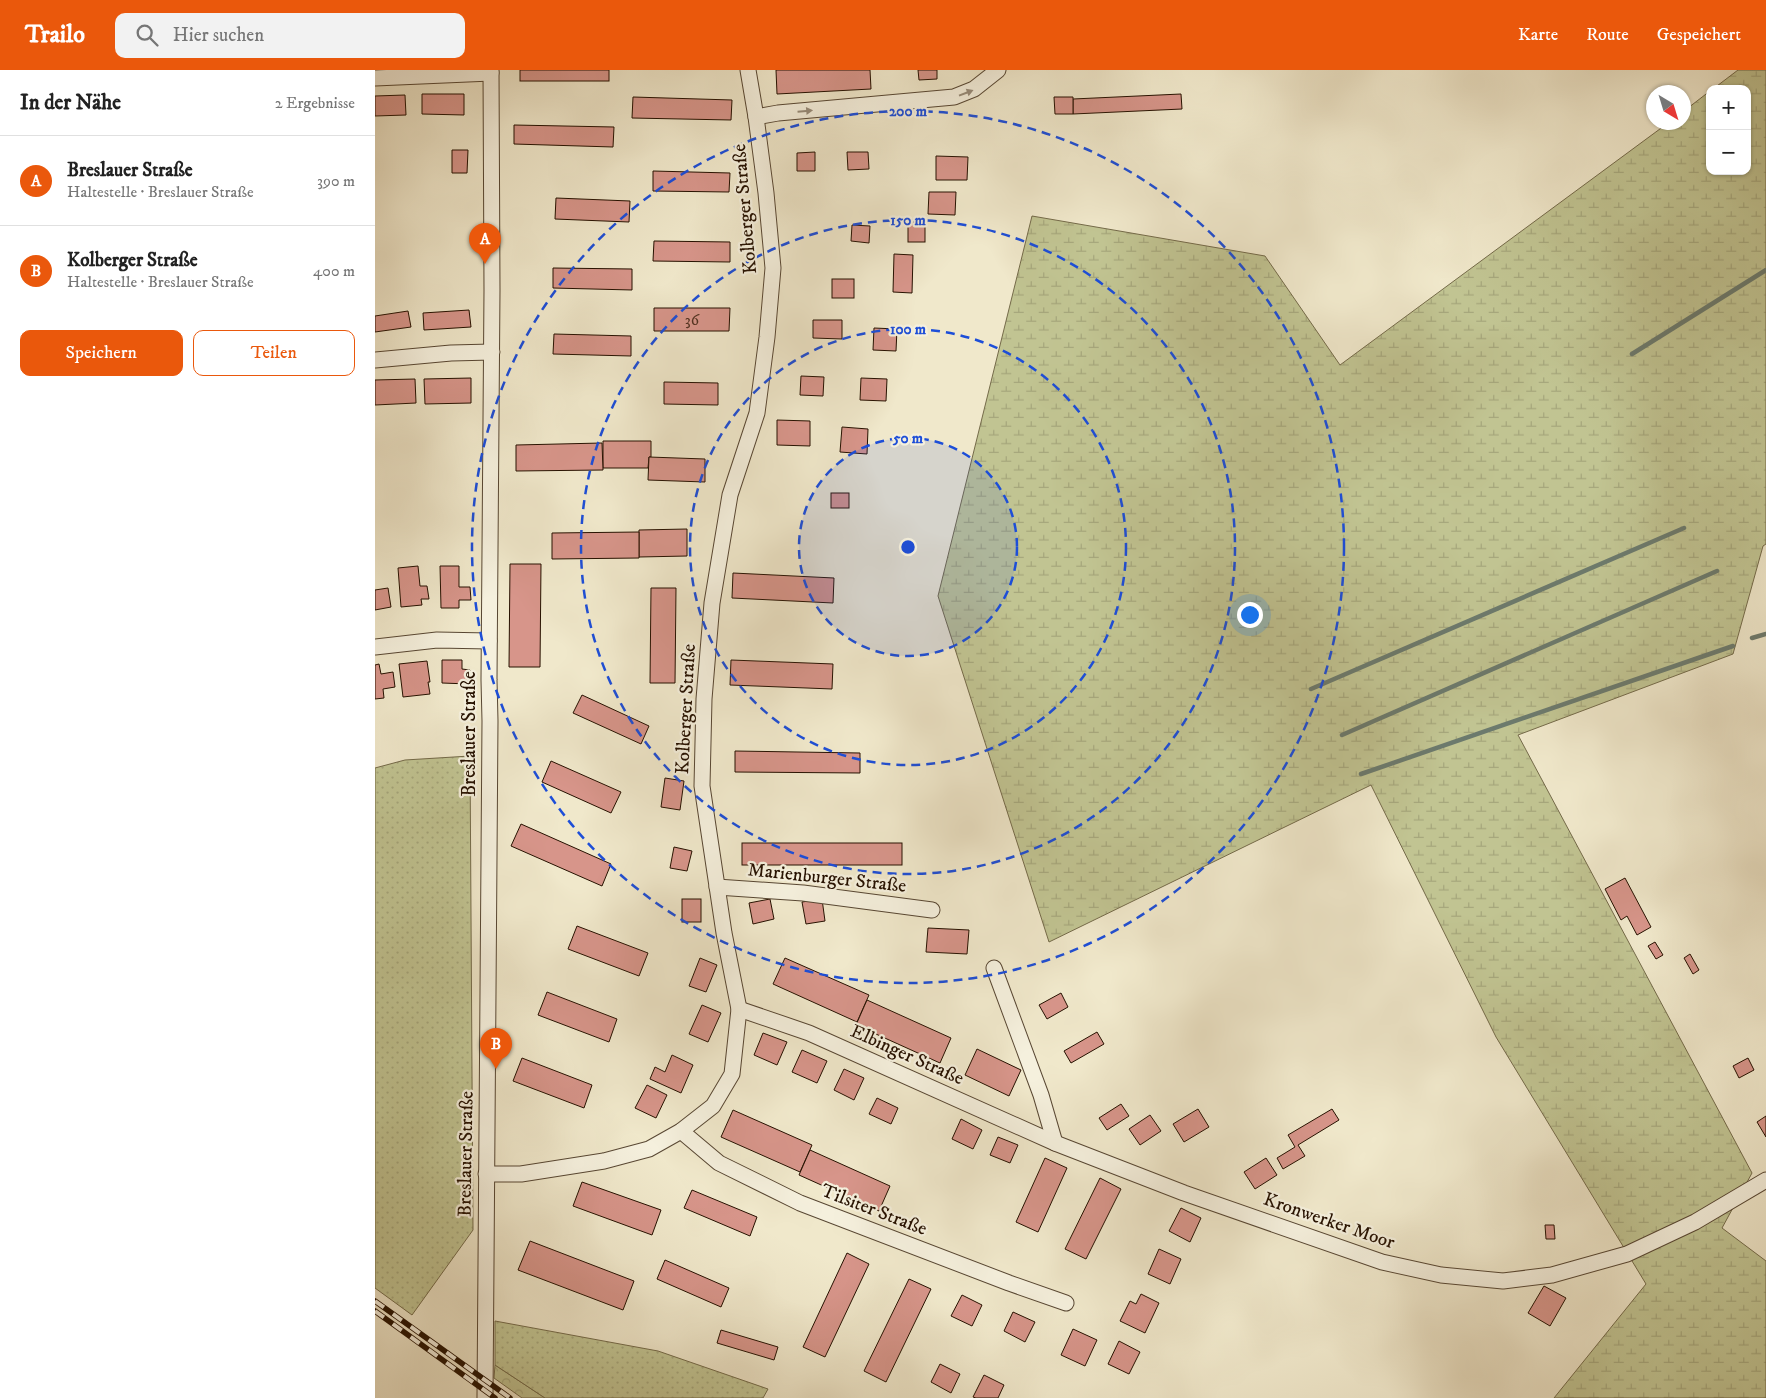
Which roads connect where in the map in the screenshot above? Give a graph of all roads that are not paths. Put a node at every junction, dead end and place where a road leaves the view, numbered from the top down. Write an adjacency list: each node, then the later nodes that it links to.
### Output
1 (748, 70): 5 (street, Kolberger Straße)
2 (998, 70): 5 (street, one-way to 2)
3 (491, 71): 4 (street); 6 (street, Breslauer Straße)
4 (375, 78)
5 (756, 117): 10 (street, Kolberger Straße)
6 (492, 352): 7 (street); 8 (street, Breslauer Straße)
7 (375, 360)
8 (489, 641): 9 (street); 16 (street, Breslauer Straße)
9 (375, 648)
10 (717, 888): 11 (street, Marienburger Straße); 13 (street, Kolberger Straße)
11 (932, 910)
12 (994, 968): 15 (street)
13 (739, 1009): 14 (street, Kolberger Straße); 15 (street, Elbinger Straße)
14 (681, 1131): 16 (street, Kolberger Straße); 18 (street, Tilsiter Straße)
15 (1055, 1144): 17 (street, Kronwerker Moor)
16 (486, 1174): 19 (street, Breslauer Straße)
17 (1766, 1180)
18 (1066, 1303)
19 (485, 1398)

